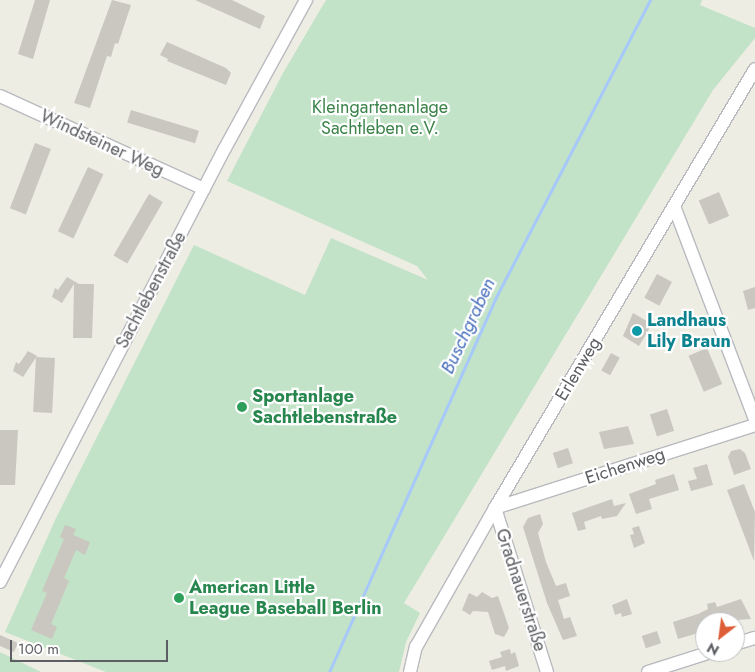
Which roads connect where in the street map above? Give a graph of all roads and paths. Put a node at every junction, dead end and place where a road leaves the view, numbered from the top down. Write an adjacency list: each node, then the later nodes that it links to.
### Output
1 (306, 0): 4 (street, Sachtlebenstraße)
2 (755, 69): 5 (street, Erlenweg)
3 (0, 96): 4 (street, Windsteiner Weg)
4 (204, 189): 9 (street, Sachtlebenstraße)
5 (674, 206): 6 (street); 8 (street, Erlenweg)
6 (755, 419)
7 (755, 425): 8 (street, Eichenweg)
8 (495, 508): 11 (street, Erlenweg); 12 (street, Gradnauerstraße)
9 (0, 582)
10 (695, 657): 13 (street)
11 (410, 672)
12 (547, 672)
13 (648, 672)

